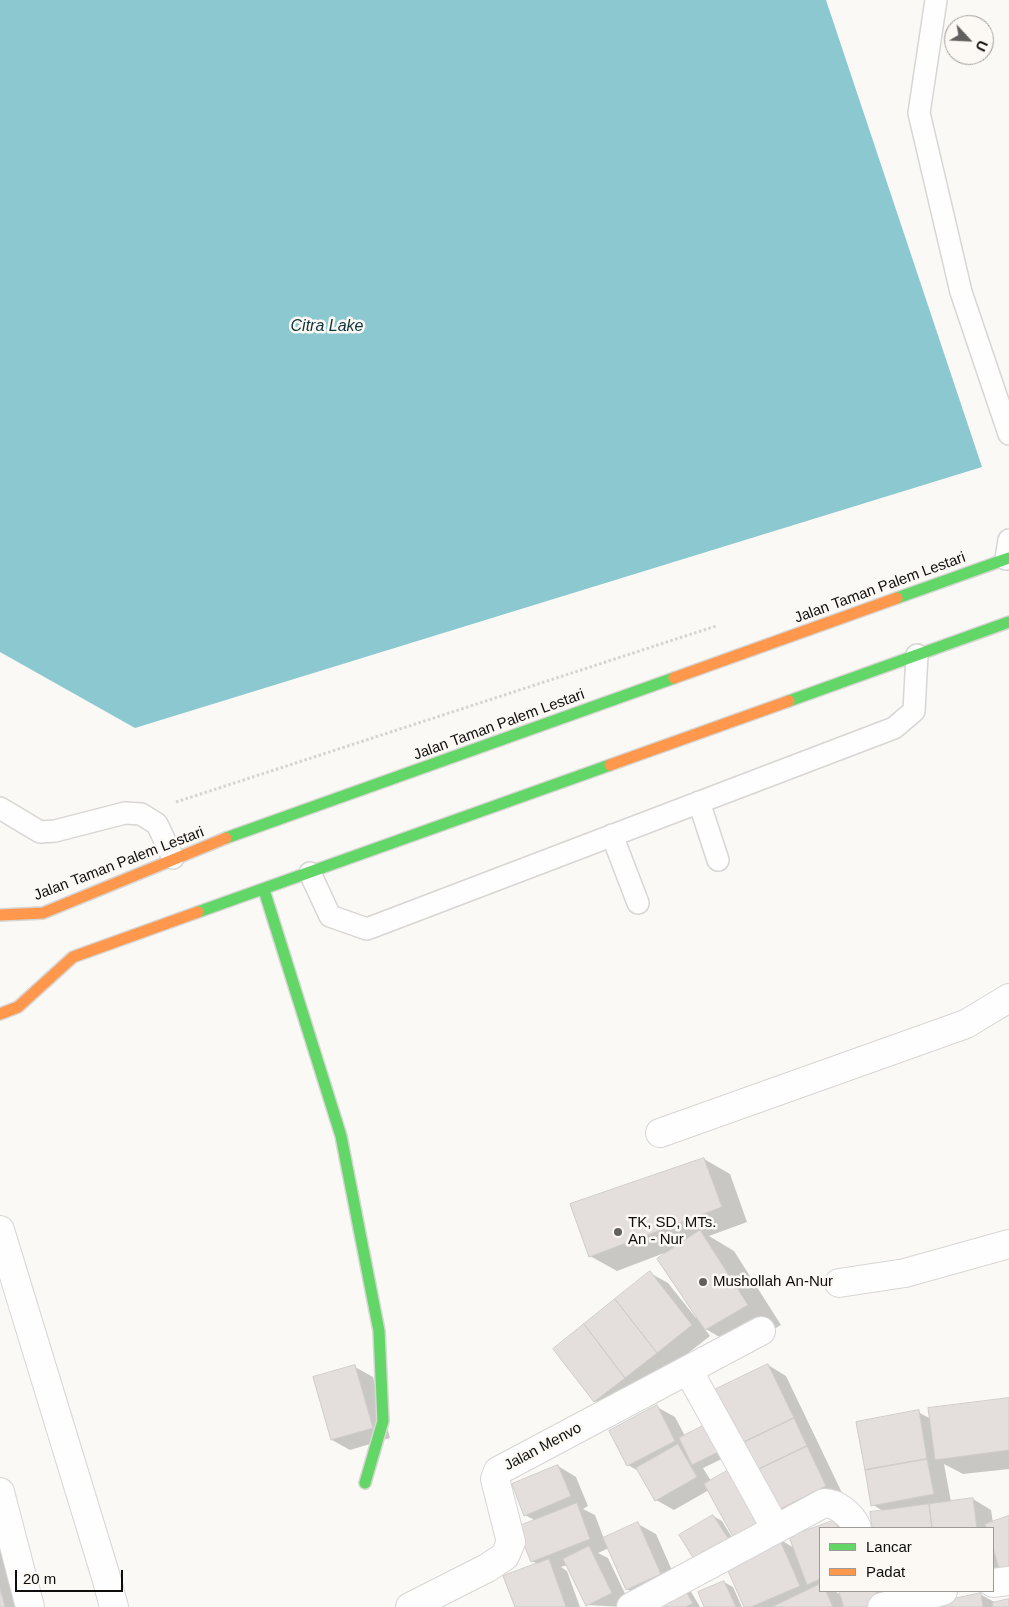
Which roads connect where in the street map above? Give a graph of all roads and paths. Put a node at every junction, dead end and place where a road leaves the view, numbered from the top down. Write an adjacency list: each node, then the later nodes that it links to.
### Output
1 (936, 0): 2 (lane)
2 (1009, 434)
3 (1008, 552): 11 (street, Jalan Taman Palem Lestari)
4 (1009, 622): 6 (street)
5 (717, 626): 9 (path)
6 (917, 654): 7 (lane); 13 (street)
7 (699, 802): 10 (lane); 12 (lane)
8 (0, 808): 9 (lane)
9 (141, 814): 11 (lane)
10 (612, 835): 13 (lane); 15 (lane)
11 (173, 858): 16 (street, Jalan Taman Palem Lestari)
12 (718, 860)
13 (310, 873): 14 (street)
14 (264, 890): 18 (street); 25 (street)
15 (638, 903)
16 (0, 915)
17 (1009, 998): 19 (street)
18 (0, 1014)
19 (660, 1134)
20 (0, 1230): 34 (street)
21 (1009, 1244): 22 (street)
22 (839, 1283)
23 (761, 1332): 24 (street, Jalan Menvo)
24 (688, 1370): 28 (street); 35 (street, Jalan Menvo)
25 (365, 1483)
26 (0, 1492): 33 (street)
27 (856, 1527): 28 (street)
28 (776, 1529): 36 (street)
29 (1009, 1581): 30 (street)
30 (994, 1583)
31 (878, 1592): 37 (street)
32 (939, 1592): 37 (street)
33 (30, 1607)
34 (114, 1607)
35 (410, 1607)
36 (631, 1607)
37 (882, 1607)

